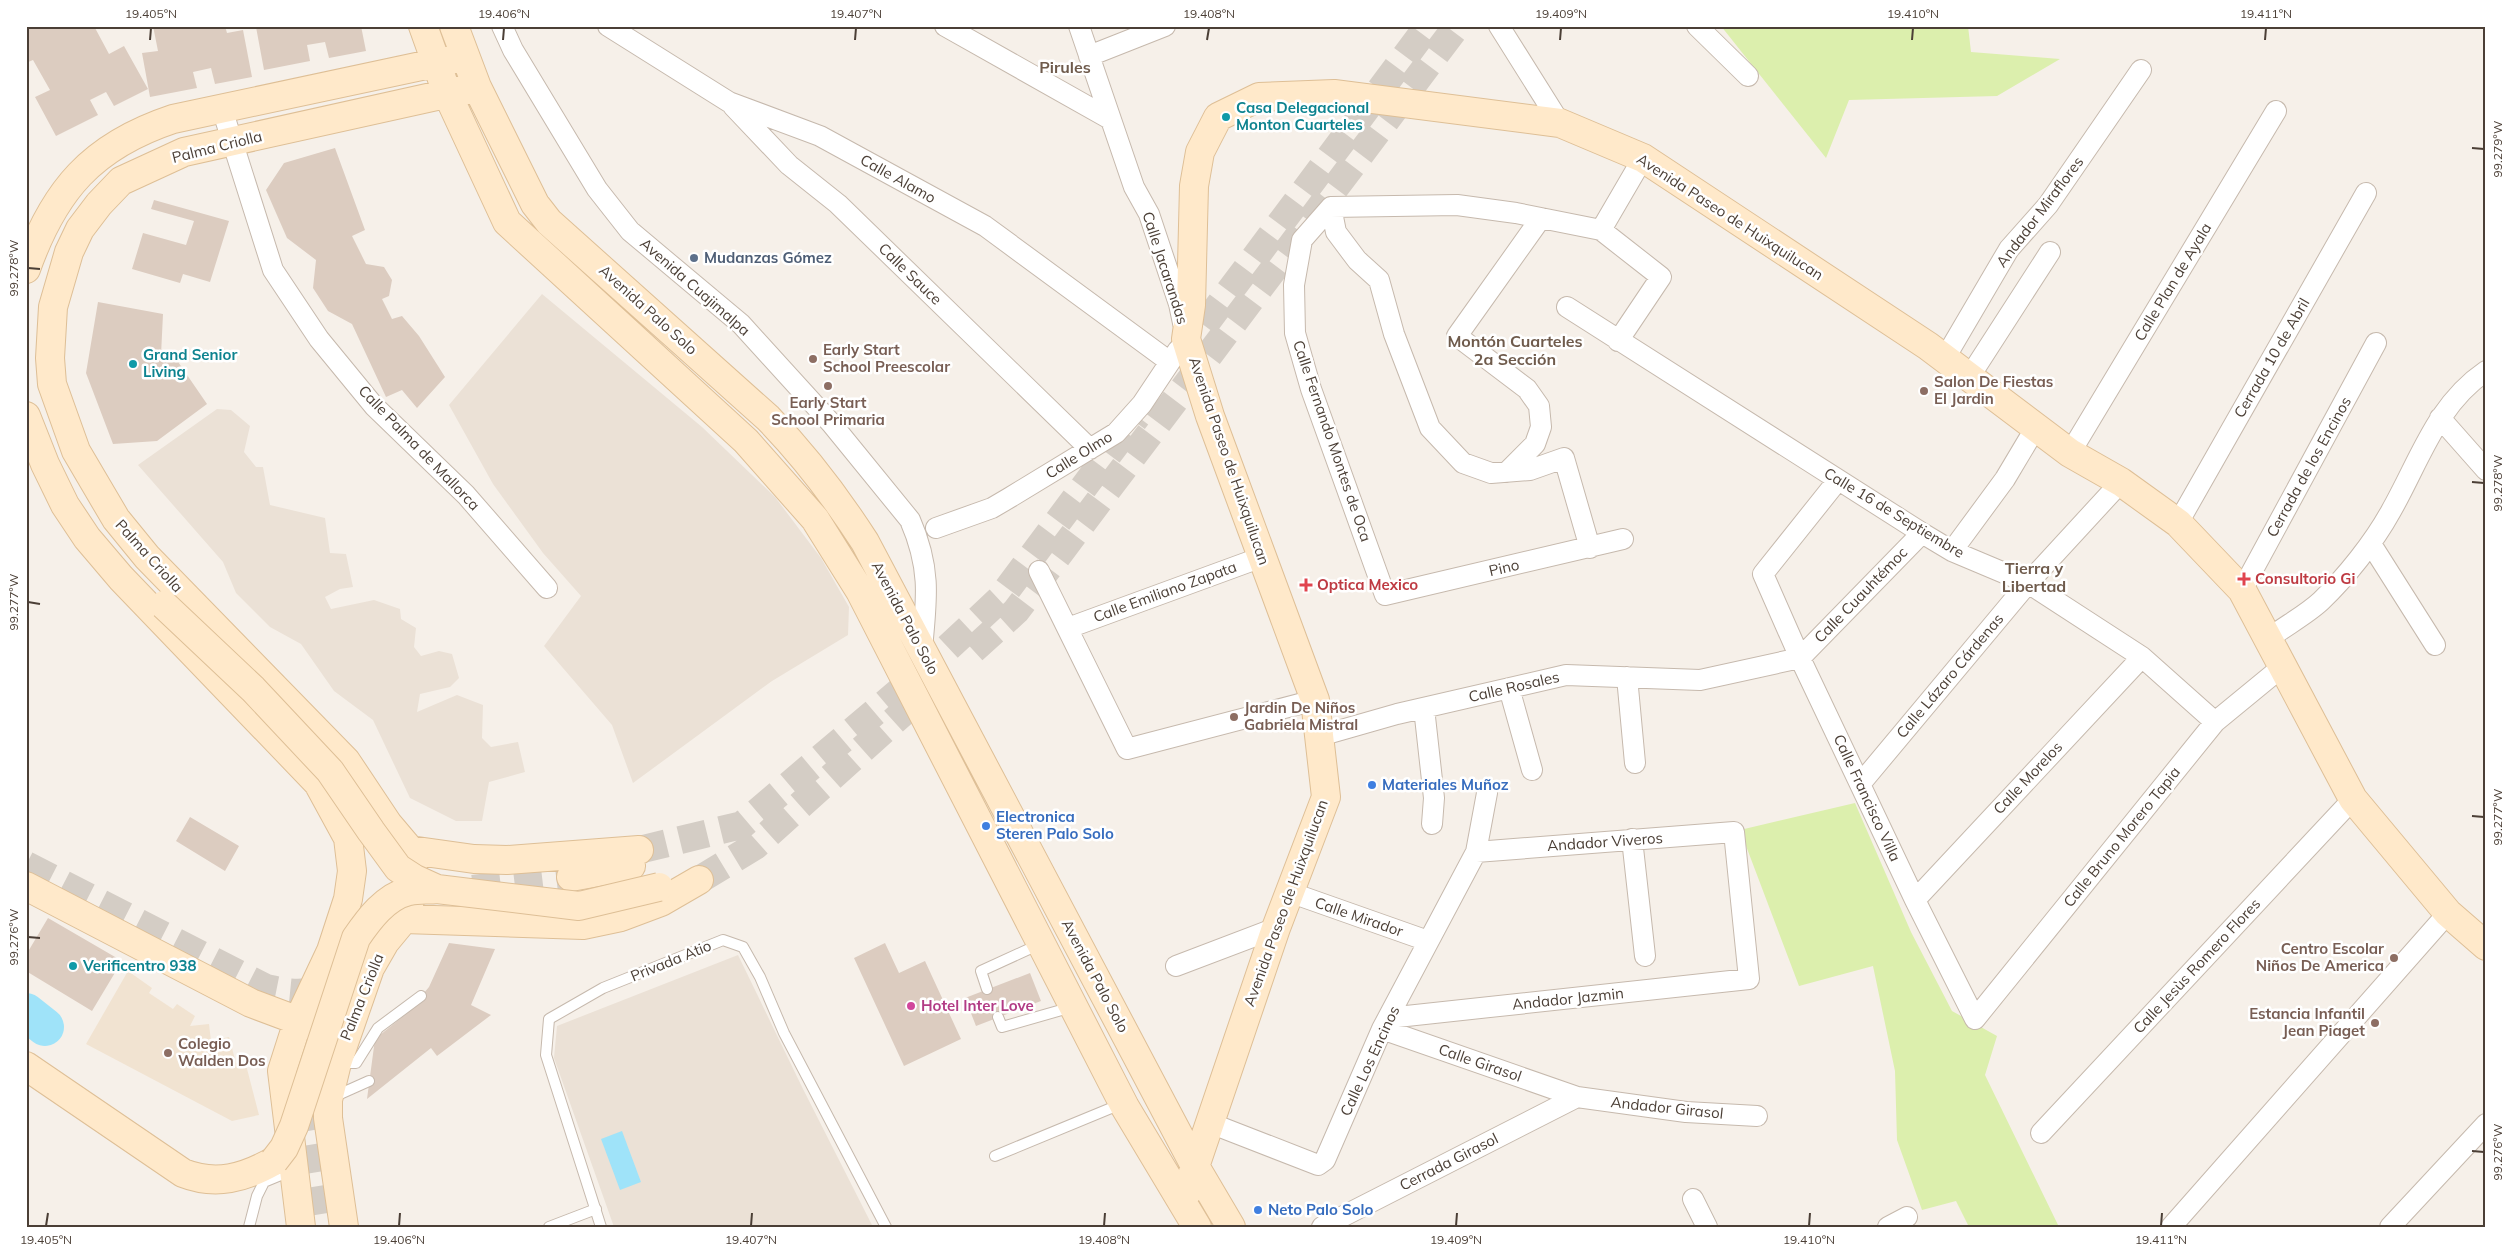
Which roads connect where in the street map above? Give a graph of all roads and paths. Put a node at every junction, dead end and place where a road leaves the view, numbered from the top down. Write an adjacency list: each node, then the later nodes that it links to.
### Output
1 (423, 26): 12 (main road, Avenida Palo Solo)
2 (454, 26): 10 (main road, Avenida Palo Solo)
3 (502, 26): 68 (street, Avenida Cuajimalpa)
4 (608, 26): 19 (street, Calle Alamo)
5 (945, 26): 22 (street)
6 (1079, 26): 11 (street, Calle Jacarandas)
7 (1165, 26): 11 (street)
8 (1500, 26): 23 (street)
9 (1697, 26): 15 (street)
10 (465, 56): 12 (main road); 16 (main road, Avenida Palo Solo)
11 (1089, 56): 22 (street, Calle Jacarandas)
12 (437, 62): 14 (main road); 17 (main road, Avenida Palo Solo)
13 (2141, 70): 37 (street, Andador Miraflores)
14 (399, 71): 18 (main road); 20 (main road)
15 (1748, 76)
16 (477, 87): 17 (main road, Palma Criolla); 36 (main road, Avenida Palo Solo)
17 (447, 93): 18 (main road, Palma Criolla); 41 (main road, Avenida Palo Solo)
18 (409, 102): 24 (main road, Palma Criolla)
19 (729, 102): 38 (street, Calle Alamo); 45 (street, Calle Sauce)
20 (222, 109): 24 (street, Calle Palma de Mallorca); 31 (main road)
21 (2276, 111): 46 (street, Calle Plan de Ayala)
22 (1110, 119): 33 (street, Calle Jacarandas)
23 (1560, 123): 25 (main road, Avenida Paseo de Huixquilucan); 33 (main road, Avenida Paseo de Huixquilucan)
24 (231, 141): 62 (street, Calle Palma de Mallorca); 77 (main road, Palma Criolla)
25 (1643, 158): 29 (street); 37 (main road, Avenida Paseo de Huixquilucan)
26 (2366, 193): 51 (street, Cerrada 10 de Abril)
27 (1331, 207): 28 (street); 48 (street); 64 (street, Calle Fernando Montes de Oca)
28 (1541, 218): 29 (street); 48 (street)
29 (1601, 230): 34 (street)
30 (2050, 252): 40 (street)
31 (26, 269)
32 (1567, 308): 34 (street, Calle 16 de Septiembre)
33 (1186, 339): 38 (street, Calle Olmo); 58 (main road, Avenida Paseo de Huixquilucan)
34 (1618, 341): 49 (street, Calle 16 de Septiembre)
35 (2376, 344): 63 (street, Cerrada de los Encinos)
36 (699, 355): 41 (main road); 68 (main road, Avenida Palo Solo)
37 (1945, 358): 40 (main road, Avenida Paseo de Huixquilucan)
38 (1170, 362): 45 (street, Calle Olmo)
39 (2486, 371): 43 (street)
40 (1970, 376): 44 (main road, Avenida Paseo de Huixquilucan)
41 (679, 380): 90 (main road, Avenida Palo Solo)
42 (26, 416): 60 (main road)
43 (2440, 418): 47 (street); 55 (street)
44 (2036, 427): 46 (main road, Avenida Paseo de Huixquilucan); 57 (street)
45 (1090, 449): 52 (street, Calle Olmo)
46 (2070, 453): 50 (main road, Avenida Paseo de Huixquilucan)
47 (2486, 470)
48 (1507, 472): 56 (street)
49 (1838, 480): 53 (street, Calle 16 de Septiembre); 70 (street, Calle Francisco Villa)
50 (2121, 482): 51 (main road, Avenida Paseo de Huixquilucan); 61 (street, Calle Lázaro Cárdenas)
51 (2178, 523): 63 (main road, Avenida Paseo de Huixquilucan)
52 (936, 528)
53 (1922, 533): 57 (street, Calle 16 de Septiembre); 70 (street, Calle Cuauhtémoc)
54 (1623, 539): 56 (street, Pino)
55 (2371, 544): 66 (street); 67 (street)
56 (1590, 548): 64 (street, Pino)
57 (1952, 551): 61 (street, Calle 16 de Septiembre)
58 (1262, 557): 65 (street, Calle Emiliano Zapata); 74 (main road, Avenida Paseo de Huixquilucan)
59 (1039, 570): 65 (street)
60 (122, 579): 80 (main road); 93 (main road, bridge)
61 (2028, 582): 69 (street, Calle 16 de Septiembre); 82 (street, Calle Lázaro Cárdenas)
62 (547, 588)
63 (2242, 590): 66 (main road, Avenida Paseo de Huixquilucan)
64 (1385, 595)
65 (1068, 628): 74 (street)
66 (2268, 639): 71 (main road, Avenida Paseo de Huixquilucan)
67 (2435, 644)
68 (922, 648): 89 (main road, Avenida Palo Solo)
69 (2142, 657): 76 (street, Calle 16 de Septiembre); 95 (street, Calle Morelos)
70 (1800, 658): 72 (street, Calle Rosales); 82 (street, Calle Francisco Villa)
71 (2282, 667): 76 (street, Calle Bruno Morero Tapia); 84 (main road, Avenida Paseo de Huixquilucan)
72 (1628, 677): 73 (street, Calle Rosales); 79 (street)
73 (1509, 688): 75 (street, Calle Rosales); 81 (street)
74 (1315, 700): 78 (main road, Avenida Paseo de Huixquilucan)
75 (1424, 708): 78 (street, Calle Rosales); 85 (street)
76 (2215, 722): 111 (street, Calle Bruno Morero Tapia)
77 (322, 736): 80 (main road); 87 (main road, Palma Criolla)
78 (1320, 736): 94 (main road, Avenida Paseo de Huixquilucan)
79 (1635, 763)
80 (300, 764): 107 (main road)
81 (1532, 770)
82 (1861, 783): 95 (street, Calle Francisco Villa)
83 (1487, 793): 88 (street, Calle Los Encinos)
84 (2353, 799): 96 (main road, Avenida Paseo de Huixquilucan); 122 (street, Calle Jesùs Romero Flores)
85 (1432, 824)
86 (1632, 840): 88 (street, Andador Viveros); 102 (street); 104 (street, Andador Viveros)
87 (410, 850): 91 (main road); 97 (main road, Palma Criolla)
88 (1476, 852): 99 (street, Calle Los Encinos)
89 (1032, 856): 90 (main road); 124 (main road, Avenida Palo Solo)
90 (1002, 872): 100 (main road, Avenida Palo Solo)
91 (571, 877)
92 (26, 886): 108 (main road)
93 (437, 889): 97 (main road, bridge); 114 (main road, bridge)
94 (1289, 892): 98 (main road, Avenida Paseo de Huixquilucan); 99 (street, Calle Mirador)
95 (1915, 900): 111 (street, Calle Francisco Villa)
96 (2448, 913): 101 (main road, Avenida Paseo de Huixquilucan); 141 (street)
97 (404, 919): 113 (main road, Palma Criolla)
98 (1276, 928): 103 (street); 120 (main road, Avenida Paseo de Huixquilucan)
99 (1428, 941): 112 (street, Calle Los Encinos)
100 (1041, 944): 105 (lane); 109 (main road, Avenida Palo Solo)
101 (2486, 946)
102 (1645, 956)
103 (1176, 966)
104 (1749, 980): 112 (street, Andador Jazmin)
105 (987, 989)
106 (421, 996): 113 (lane)
107 (306, 1002): 108 (main road); 108 (main road); 113 (main road); 125 (main road)
108 (251, 1003)
109 (1073, 1006): 110 (lane); 118 (main road, Avenida Palo Solo)
110 (998, 1017)
111 (1975, 1019)
112 (1385, 1024): 116 (street, Calle Girasol); 120 (street, Calle Los Encinos)
113 (344, 1040): 117 (main road, Palma Criolla)
114 (26, 1066)
115 (369, 1081): 117 (lane)
116 (1577, 1097): 119 (street, Andador Girasol); 138 (street, Cerrada Girasol)
117 (328, 1100): 133 (main road, Palma Criolla)
118 (1123, 1104): 123 (lane); 127 (main road, Avenida Palo Solo)
119 (1757, 1116)
120 (1210, 1123): 124 (main road, Avenida Paseo de Huixquilucan)
121 (2486, 1124): 142 (street)
122 (2041, 1133)
123 (995, 1156)
124 (1195, 1166): 127 (main road, Avenida Paseo de Huixquilucan); 137 (main road, Avenida Palo Solo)
125 (294, 1170): 131 (lane); 132 (main road)
126 (1693, 1199): 139 (street)
127 (1183, 1202): 136 (main road, Avenida Palo Solo)
128 (596, 1209): 130 (lane); 134 (lane, Privada Atio); 135 (lane, Privada Atio)
129 (1907, 1217): 140 (street)
130 (557, 1225)
131 (249, 1227)
132 (301, 1227)
133 (344, 1227)
134 (601, 1227)
135 (886, 1227)
136 (1197, 1227)
137 (1231, 1227)
138 (1322, 1227)
139 (1707, 1227)
140 (1888, 1227)
141 (2171, 1227)
142 (2390, 1227)

